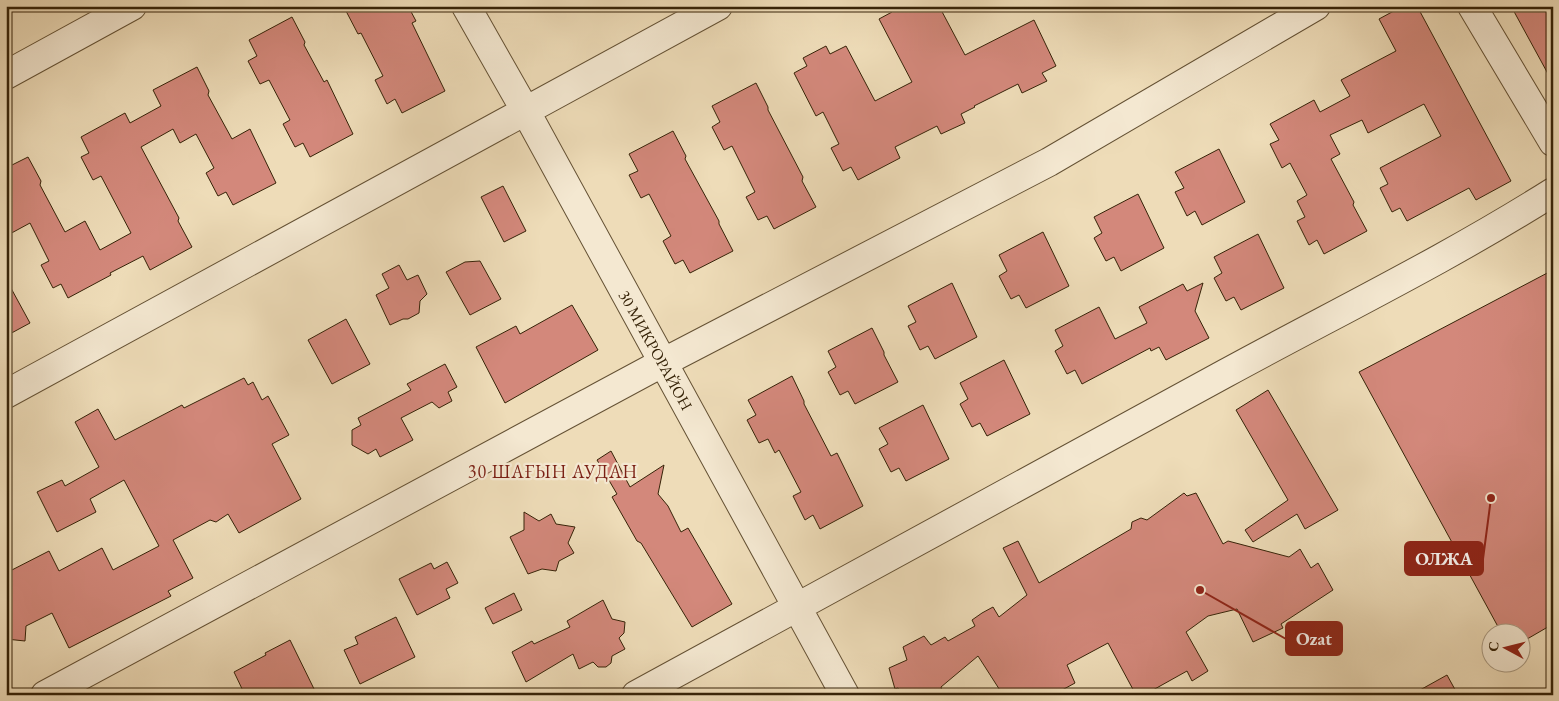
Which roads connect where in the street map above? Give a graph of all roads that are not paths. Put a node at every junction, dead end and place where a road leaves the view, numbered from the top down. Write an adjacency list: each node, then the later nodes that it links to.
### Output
1 (132, 6): 6 (street)
2 (466, 6): 7 (street, 30 МИКРОРАЙОН)
3 (718, 6): 7 (street)
4 (1316, 6): 10 (street)
5 (1472, 6): 8 (street)
6 (6, 75)
7 (525, 110): 10 (street, 30 МИКРОРАЙОН); 11 (street)
8 (1553, 142)
9 (1553, 192): 12 (street)
10 (662, 363): 12 (street, 30 МИКРОРАЙОН); 13 (street)
11 (6, 394)
12 (797, 607): 14 (street); 15 (street, 30 МИКРОРАЙОН)
13 (45, 695)
14 (636, 695)
15 (845, 695)

